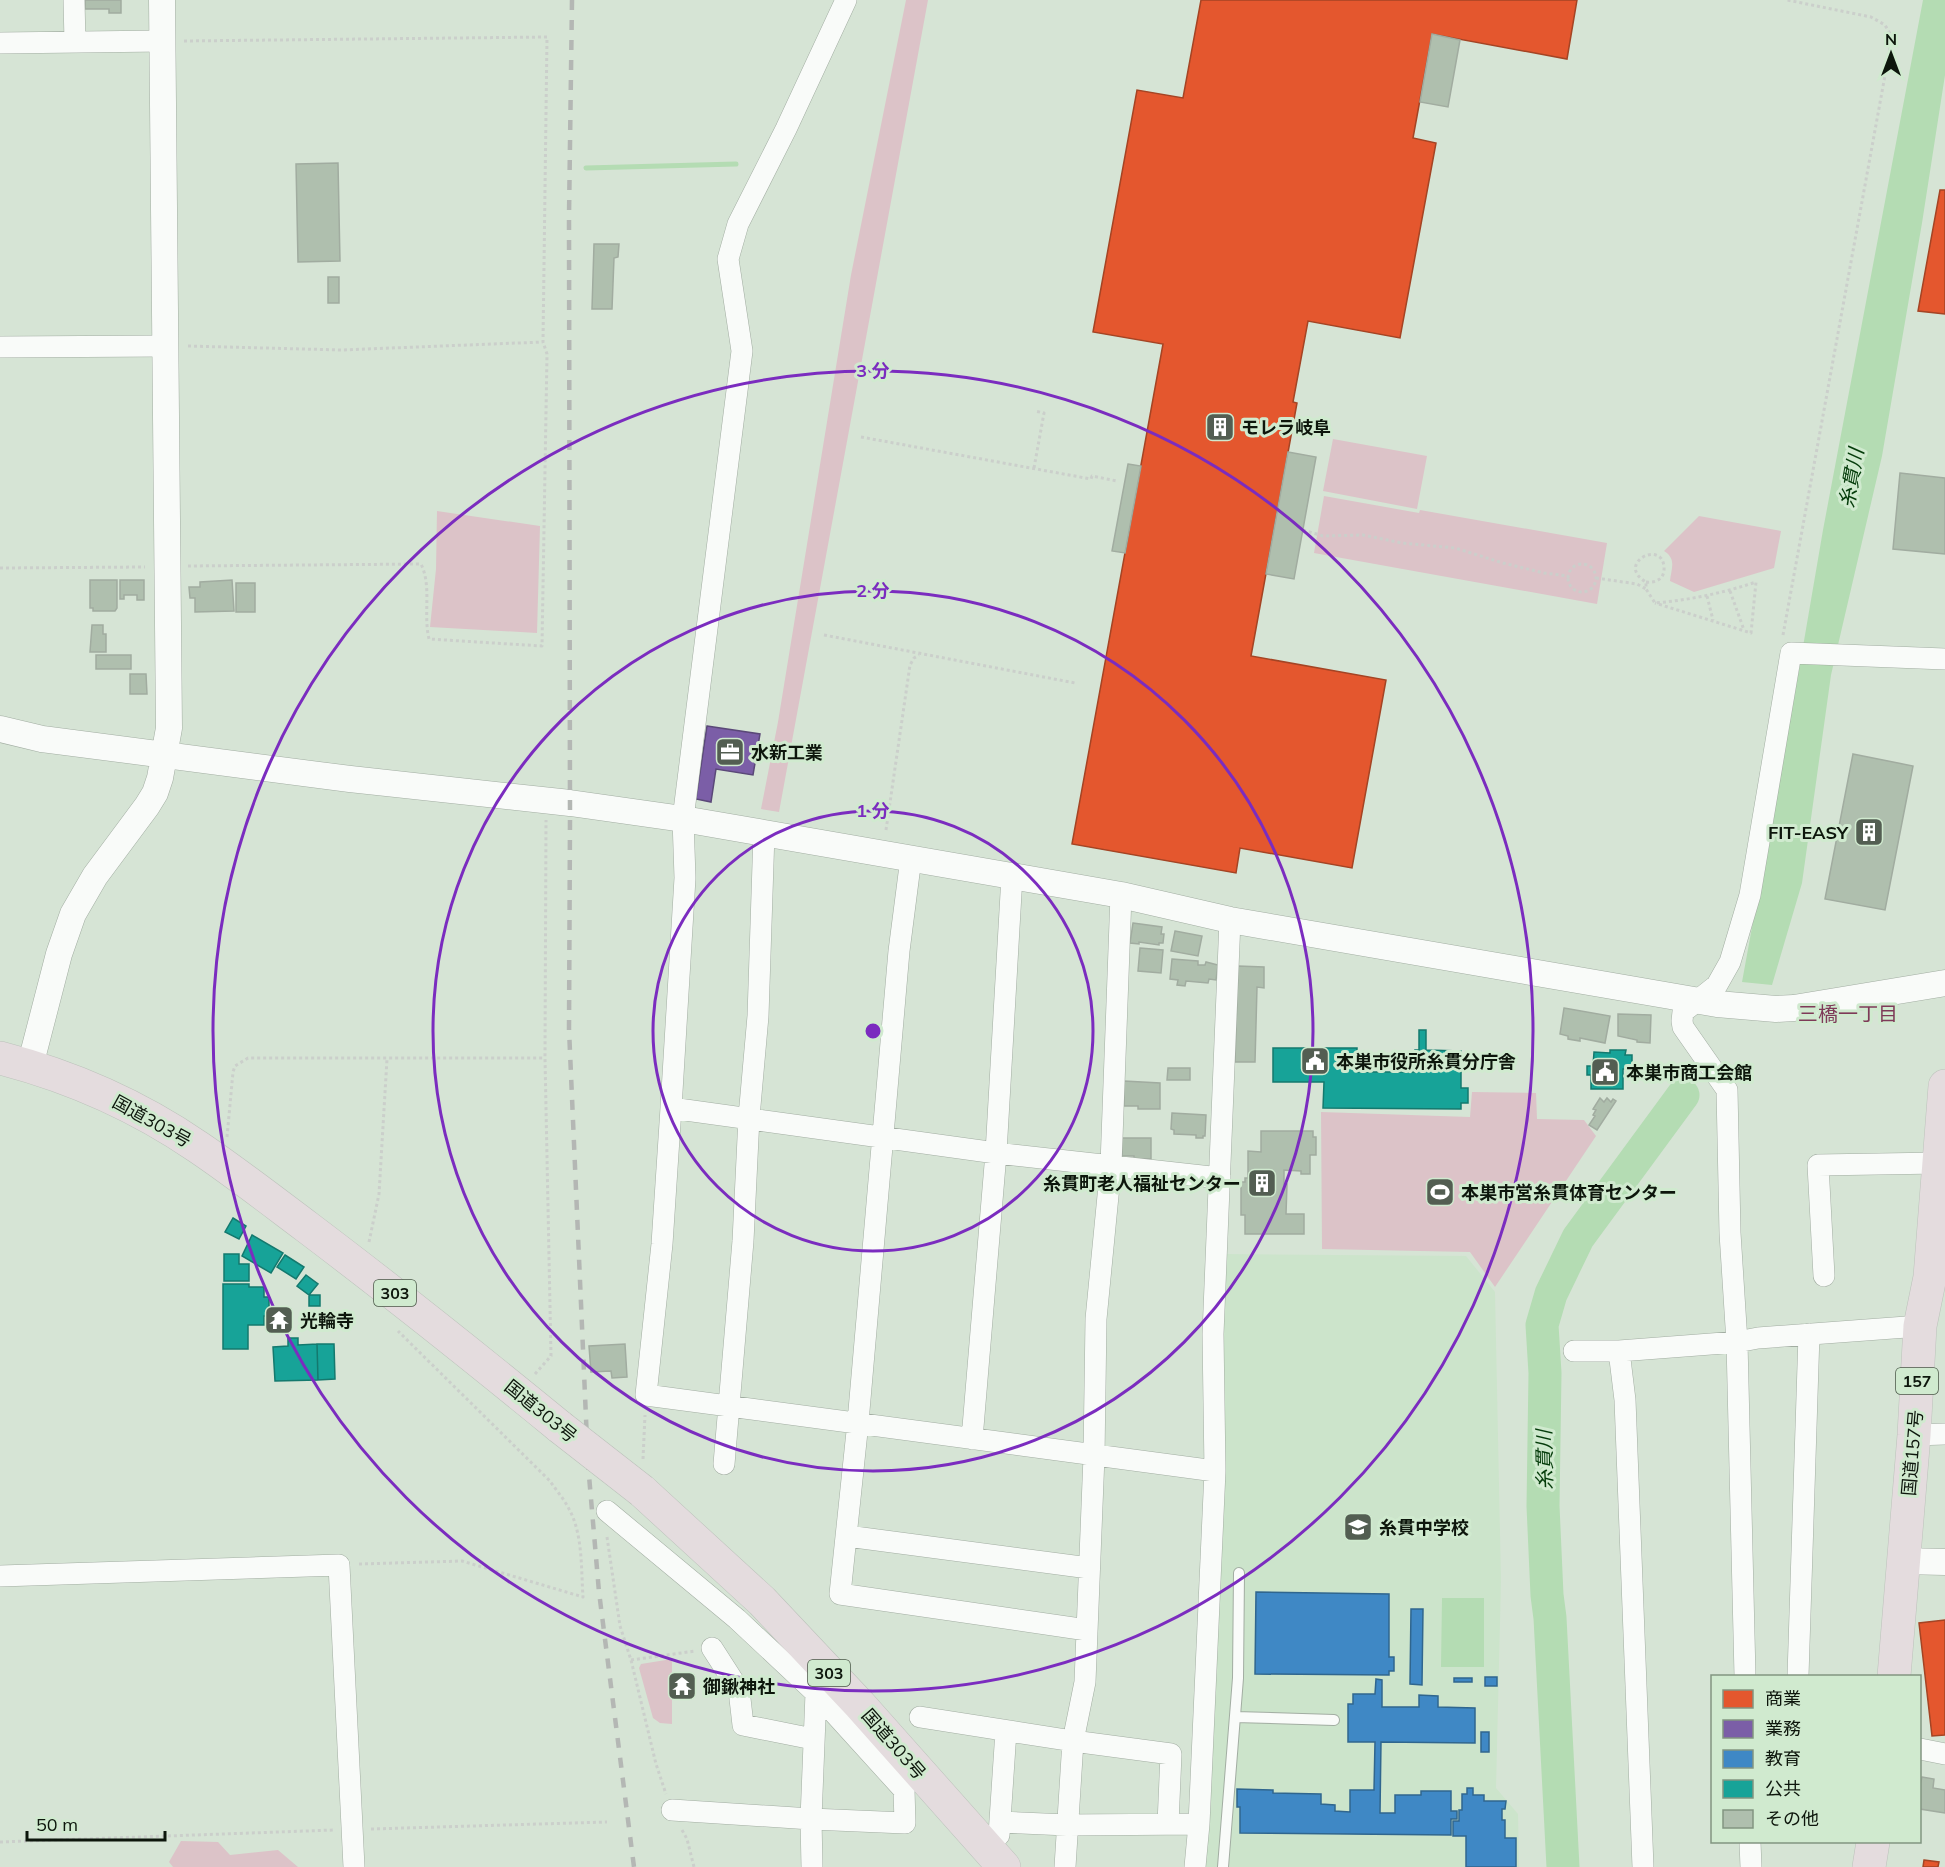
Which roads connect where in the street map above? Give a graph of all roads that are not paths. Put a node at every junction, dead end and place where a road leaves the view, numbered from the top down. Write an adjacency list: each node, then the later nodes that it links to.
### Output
1 (74, 0): 5 (street)
2 (162, 0): 4 (street)
3 (846, 0): 12 (street)
4 (163, 41): 5 (street); 7 (street)
5 (75, 42): 6 (street)
6 (0, 43)
7 (166, 346): 8 (street); 11 (street)
8 (0, 347)
9 (1945, 659): 19 (street)
10 (0, 729): 11 (street)
11 (165, 754): 12 (street); 20 (street)
12 (683, 819): 13 (street); 22 (street)
13 (764, 833): 14 (street); 23 (street)
14 (911, 858): 15 (street); 24 (street)
15 (1012, 876): 16 (street); 25 (street)
16 (1121, 895): 17 (street); 27 (street)
17 (1230, 920): 19 (street); 28 (street)
18 (1945, 983): 19 (street)
19 (1697, 1001): 32 (street)
20 (15, 1062): 71 (highway, 国道303号 / 303, bridge)
21 (1945, 1086): 26 (highway, 国道157号 / 157)
22 (671, 1108): 23 (street); 35 (street)
23 (749, 1117): 24 (street); 35 (street)
24 (884, 1136): 25 (street); 36 (street)
25 (996, 1153): 27 (street); 38 (street)
26 (1939, 1163): 29 (street); 30 (highway, 国道157号 / 157)
27 (1111, 1165): 28 (street); 39 (street)
28 (1220, 1178): 41 (street)
29 (1824, 1275)
30 (1920, 1326): 31 (street); 37 (highway, 国道157号 / 157)
31 (1809, 1334): 32 (street); 52 (street)
32 (1737, 1342): 34 (street); 51 (street)
33 (1574, 1351): 34 (street)
34 (1620, 1351): 77 (street)
35 (730, 1407): 36 (street); 40 (street)
36 (858, 1422): 38 (street); 43 (street)
37 (1930, 1434): 44 (highway, 国道157号 / 157)
38 (972, 1438): 39 (street)
39 (1094, 1456): 41 (street); 46 (street)
40 (724, 1464)
41 (1215, 1471): 67 (street)
42 (608, 1511): 54 (street)
43 (846, 1536): 46 (street); 49 (street)
44 (1902, 1561): 45 (street); 53 (highway, 国道157号 / 157)
45 (1945, 1562)
46 (1089, 1568): 49 (street)
47 (1239, 1572): 56 (lane)
48 (0, 1576): 72 (street)
49 (1087, 1630): 60 (street)
50 (712, 1648): 59 (street)
51 (1745, 1675)
52 (1798, 1675)
53 (1894, 1675)
54 (816, 1693): 59 (street); 64 (street)
55 (920, 1717): 58 (street)
56 (1235, 1718): 57 (lane); 76 (lane)
57 (1334, 1720)
58 (1006, 1731): 60 (street); 65 (street)
59 (813, 1738): 64 (street)
60 (1073, 1741): 66 (street); 68 (street)
61 (1921, 1749): 62 (street)
62 (1945, 1754)
63 (672, 1810): 64 (street)
64 (811, 1820): 73 (street)
65 (1000, 1822): 68 (street); 71 (street)
66 (1168, 1824): 67 (street); 68 (street)
67 (1199, 1824): 75 (street)
68 (1067, 1825): 74 (street)
69 (1750, 1843): 78 (street)
70 (1873, 1843): 79 (highway)
71 (1001, 1863)
72 (354, 1867)
73 (812, 1867)
74 (1065, 1867)
75 (1195, 1867)
76 (1223, 1867)
77 (1643, 1867)
78 (1751, 1867)
79 (1869, 1867)

